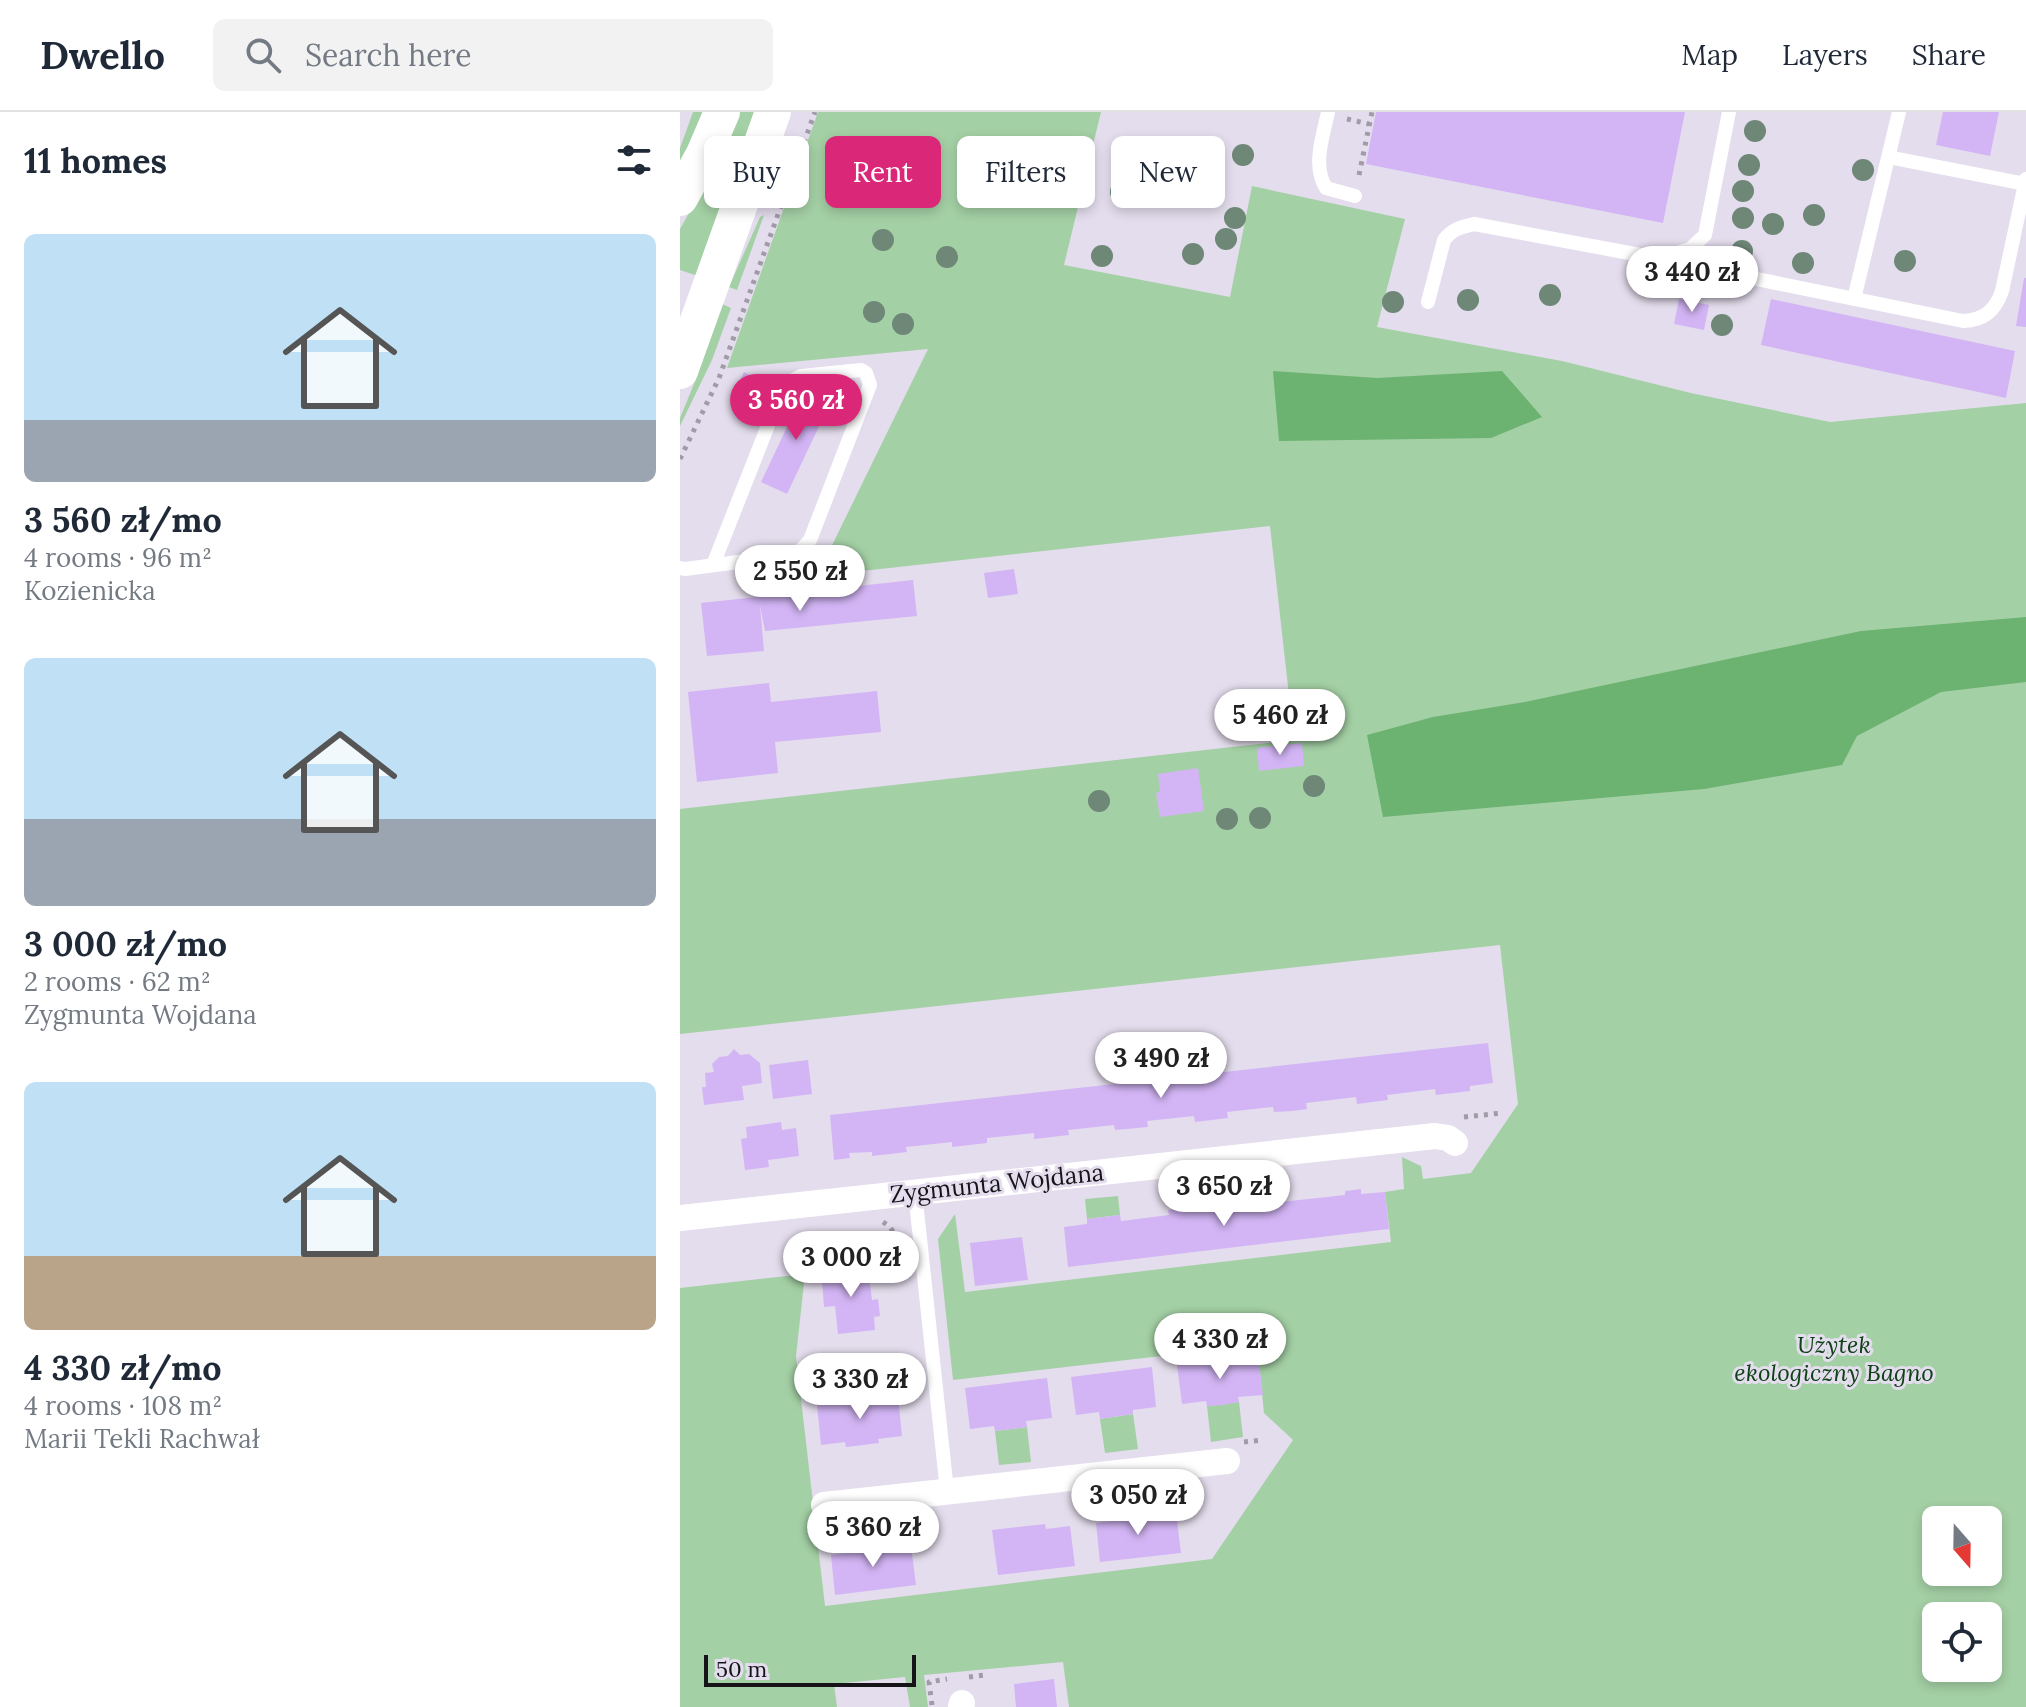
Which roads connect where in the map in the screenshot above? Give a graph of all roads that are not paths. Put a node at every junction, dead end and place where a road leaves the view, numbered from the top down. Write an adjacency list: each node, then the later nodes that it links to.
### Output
1 (722, 112): 9 (main road)
2 (773, 112): 13 (main road)
3 (1328, 112): 8 (lane)
4 (1729, 112): 12 (lane)
5 (1899, 112): 6 (lane)
6 (1888, 157): 7 (lane); 11 (lane)
7 (2025, 182): 11 (lane)
8 (1355, 196)
9 (680, 198)
10 (1732, 274): 11 (lane)
11 (1854, 299)
12 (1428, 302)
13 (682, 353)
14 (713, 565): 14 (lane); 15 (lane)
15 (680, 568)
16 (1455, 1143): 17 (street, Zygmunta Wojdana)
17 (915, 1192): 18 (street, Zygmunta Wojdana); 20 (lane)
18 (680, 1218)
19 (1229, 1452): 20 (street)
20 (947, 1491): 21 (street)
21 (824, 1505)

